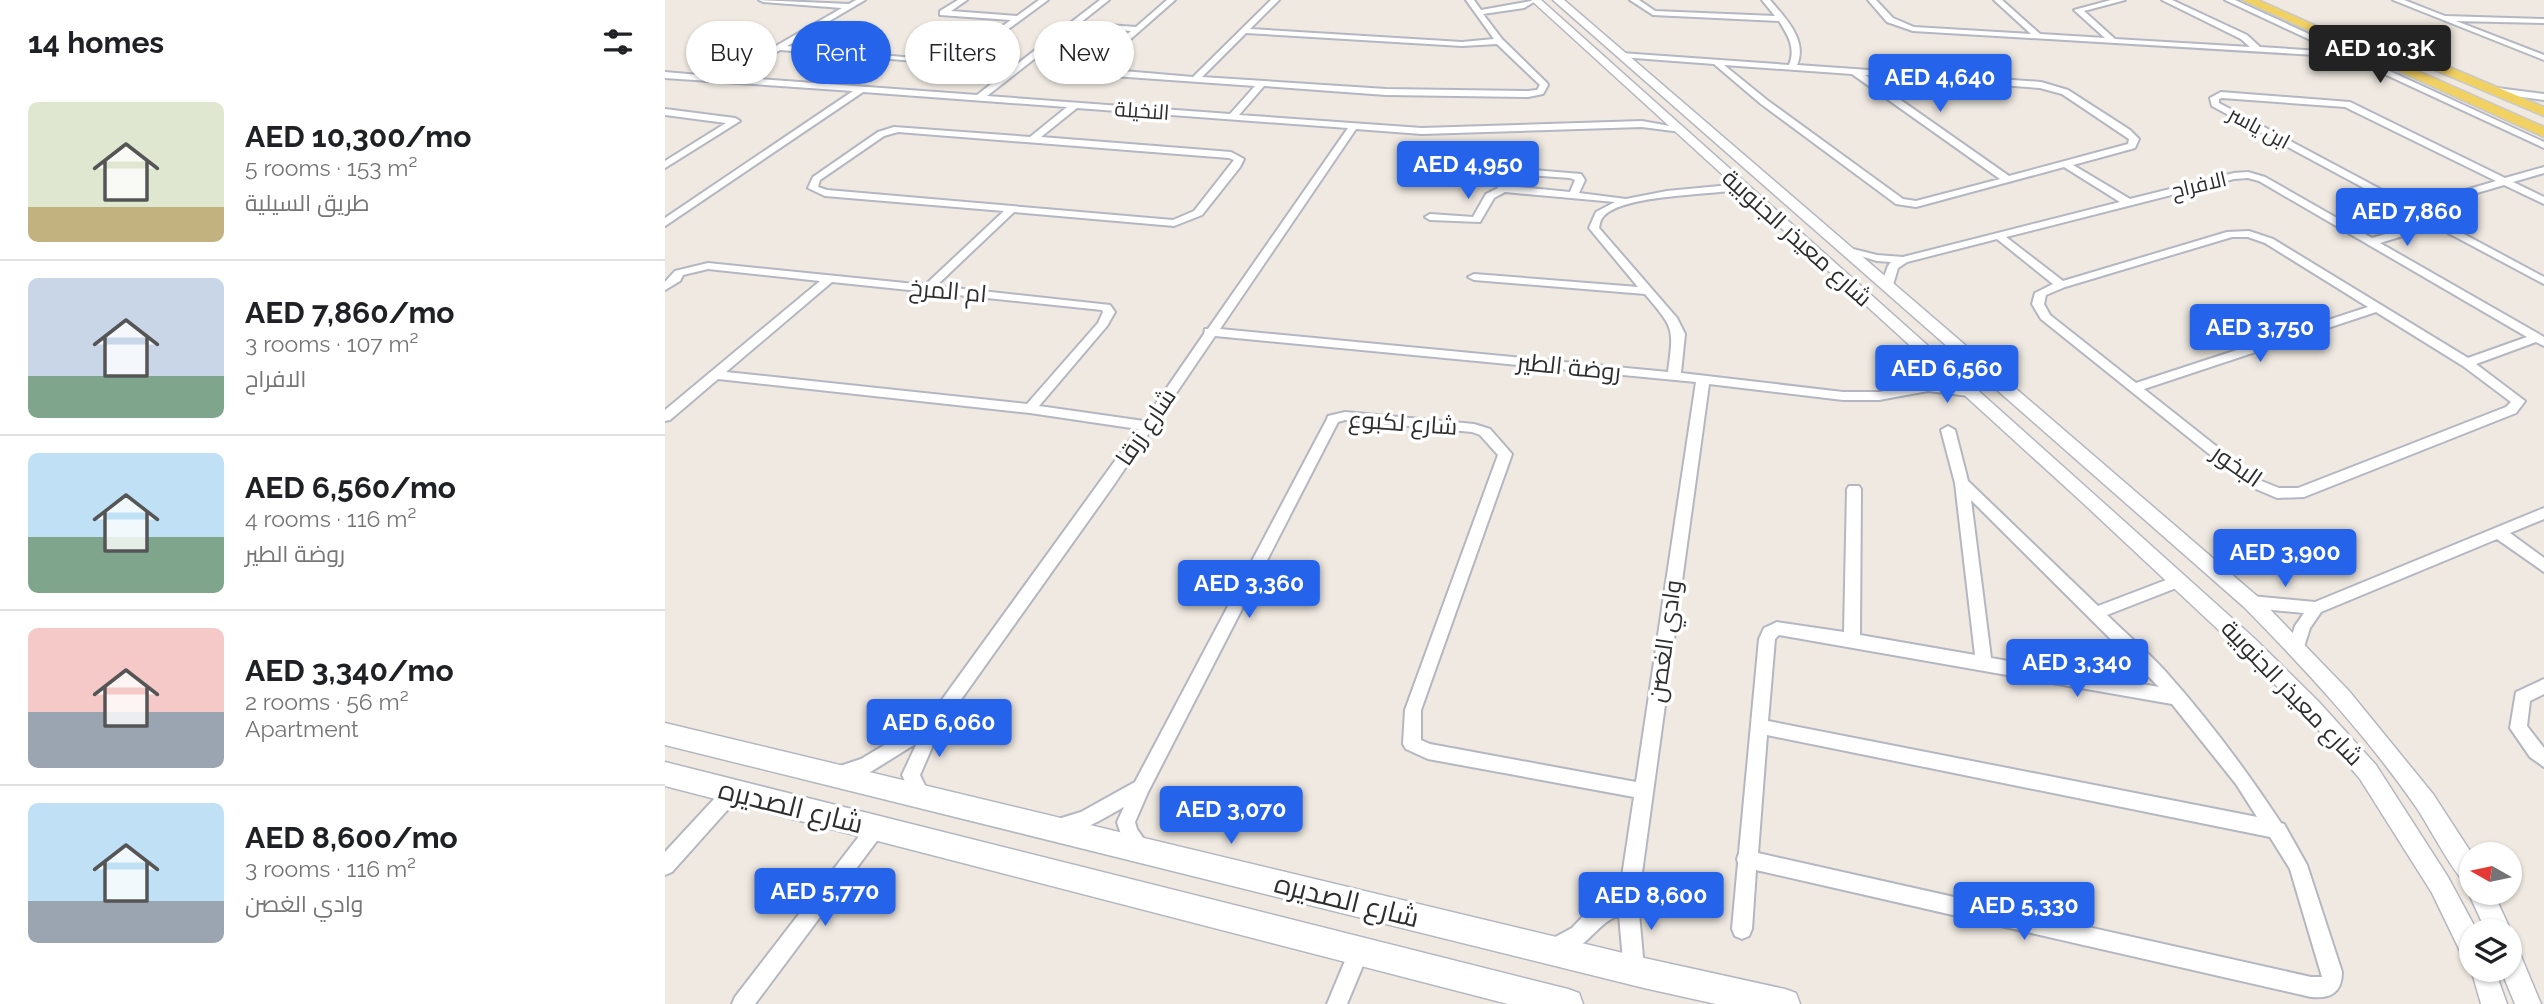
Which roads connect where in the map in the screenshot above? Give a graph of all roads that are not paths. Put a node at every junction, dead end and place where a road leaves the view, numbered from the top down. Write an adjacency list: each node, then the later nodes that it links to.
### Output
1 (763, 0): 19 (street)
2 (861, 0): 19 (street)
3 (963, 0): 22 (street)
4 (1044, 0): 22 (street)
5 (1105, 0): 25 (street)
6 (1171, 0): 27 (street)
7 (1275, 0): 28 (street)
8 (1470, 0): 21 (street)
9 (1634, 0): 24 (street)
10 (1766, 0): 24 (street)
11 (1873, 0): 30 (street)
12 (1998, 0): 30 (street)
13 (2122, 0): 32 (street)
14 (2166, 0): 36 (street)
15 (2229, 0): 33 (street)
16 (2248, 0): 66 (main road)
17 (2397, 0): 23 (street)
18 (1543, 2): 20 (street); 20 (street); 38 (street, شارع معيذر الجنوبية); 57 (street, شارع معيذر الجنوبية)
19 (850, 6): 34 (street)
20 (1516, 6): 21 (street)
21 (1479, 12): 31 (street)
22 (1018, 18): 34 (street)
23 (2443, 18): 26 (street); 41 (street)
24 (1781, 19): 44 (street)
25 (1079, 21)
26 (2544, 21)
27 (1136, 29): 49 (street)
28 (1244, 31): 31 (street); 49 (street)
29 (2368, 37): 54 (main road)
30 (2040, 38): 32 (street)
31 (1499, 41): 51 (street)
32 (2114, 42): 36 (street)
33 (2332, 46): 37 (street); 42 (street)
34 (780, 48): 35 (street)
35 (777, 50)
36 (2259, 51): 37 (street)
37 (2323, 54): 42 (street)
38 (1621, 55): 40 (street); 45 (street, شارع معيذر الجنوبية)
39 (1034, 56): 56 (street)
40 (1651, 58): 43 (street); 45 (street)
41 (2544, 58)
42 (2359, 59): 61 (street)
43 (1717, 63): 44 (street); 73 (street)
44 (1792, 67): 46 (street)
45 (1637, 69): 89 (street, شارع معيذر الجنوبية)
46 (1855, 72): 71 (street); 73 (street)
47 (665, 75): 48 (street, النخيلة)
48 (686, 76)
49 (1195, 79): 51 (street)
50 (777, 83): 53 (street, النخيلة)
51 (1261, 84): 62 (street)
52 (2400, 88): 61 (street)
53 (861, 90): 56 (street, النخيلة); 85 (street)
54 (2491, 90): 55 (street); 60 (main road)
55 (2544, 97)
56 (978, 99): 58 (street, النخيلة)
57 (1648, 103): 63 (street, النخيلة); 65 (street, شارع معيذر الجنوبية)
58 (1074, 106): 62 (street, النخيلة); 67 (street)
59 (665, 112): 70 (street)
60 (2544, 113)
61 (2463, 114): 68 (street); 69 (street)
62 (1231, 118): 64 (street, النخيلة)
63 (1620, 126): 64 (street, النخيلة); 65 (street, النخيلة)
64 (1353, 127): 100 (street, شارع زرقا)
65 (1678, 130): 75 (street, شارع معيذر الجنوبية)
66 (2544, 134)
67 (1033, 139): 82 (street); 82 (street)
68 (2544, 145)
69 (2544, 155)
70 (665, 165)
71 (2067, 165): 73 (street); 80 (street)
72 (2544, 170): 74 (street)
73 (2008, 180)
74 (2504, 181): 79 (street, ابن ياسر); 81 (street); 81 (street, ابن ياسر)
75 (1741, 187): 78 (street); 102 (street, شارع معيذر الجنوبية)
76 (1503, 189): 77 (street); 77 (street); 83 (street)
77 (1573, 196): 78 (street); 84 (street)
78 (1627, 201): 84 (street)
79 (2544, 201)
80 (2127, 202): 87 (street, الافراح); 88 (street, الافراح)
81 (2411, 209): 86 (street, ابن ياسر)
82 (1011, 210): 97 (street)
83 (1430, 217)
84 (1596, 220): 98 (street)
85 (665, 223)
86 (2435, 223): 88 (street); 93 (street, ابن ياسر)
87 (2000, 237): 90 (street, الافراح); 95 (street)
88 (2371, 242): 101 (street, الافراح)
89 (1849, 251): 90 (street, الافراح); 94 (street, شارع معيذر الجنوبية)
90 (1903, 260): 94 (street)
91 (1474, 276): 98 (street)
92 (829, 279): 96 (street, ام المرخ); 97 (street, ام المرخ); 104 (street)
93 (2544, 281)
94 (1887, 285): 120 (street, شارع معيذر الجنوبية)
95 (2061, 285): 99 (street, البخور); 108 (street, البخور)
96 (665, 286)
97 (927, 289): 110 (street, ام المرخ)
98 (1648, 290): 105 (street)
99 (2376, 308): 103 (street, البخور); 108 (street)
100 (1209, 332): 105 (street, روضة الطير); 112 (street, شارع زرقا)
101 (2540, 340): 103 (street)
102 (1930, 358): 107 (street); 109 (street, شارع معيذر الجنوبية)
103 (2467, 363): 108 (street, البخور)
104 (715, 374): 110 (street); 111 (street)
105 (1674, 377): 106 (street, روضة الطير)
106 (1703, 379): 107 (street, روضة الطير); 136 (street, وادي الغصن)
107 (1928, 387): 109 (street, روضة الطير)
108 (2133, 387)
109 (1969, 392): 119 (street, شارع معيذر الجنوبية)
110 (1030, 409): 112 (street)
111 (665, 417)
112 (1147, 426): 128 (street, شارع زرقا)
113 (1948, 430): 114 (street)
114 (1962, 483): 122 (street); 125 (street)
115 (1854, 489): 123 (street)
116 (2544, 513): 117 (street)
117 (2498, 532): 118 (street); 121 (street)
118 (2544, 566)
119 (2179, 581): 122 (street); 146 (street, شارع معيذر الجنوبية)
120 (2251, 602): 121 (street); 124 (street, شارع معيذر الجنوبية)
121 (2316, 608): 124 (street)
122 (2094, 614): 127 (street)
123 (1852, 639): 125 (street); 129 (street)
124 (2296, 648): 142 (street, شارع معيذر الجنوبية)
125 (1984, 663): 127 (street)
126 (2544, 686): 131 (street)
127 (2178, 698): 140 (street)
128 (934, 724): 133 (street, شارع زرقا); 137 (street, شارع زرقا)
129 (1758, 726): 140 (street); 143 (street)
130 (665, 734): 133 (main road, شارع الصديره)
131 (2544, 759)
132 (665, 774): 135 (main road, شارع الصديره)
133 (832, 776): 137 (main road, شارع الصديره)
134 (1141, 788): 136 (street, شارع لكبوع); 139 (street); 141 (street, شارع لكبوع)
135 (733, 791): 138 (main road, شارع الصديره); 144 (street)
136 (1643, 791): 145 (street, وادي الغصن)
137 (921, 796): 139 (main road, شارع الصديره)
138 (876, 828): 149 (main road, شارع الصديره); 153 (street)
139 (1052, 828): 141 (main road, شارع الصديره)
140 (2278, 830): 143 (street)
141 (1145, 851): 148 (main road, شارع الصديره)
142 (2459, 856)
143 (1746, 859): 147 (street)
144 (665, 866)
145 (1628, 902): 148 (street); 150 (street, وادي الغصن)
146 (2459, 922)
147 (1742, 929)
148 (1552, 950): 150 (main road, شارع الصديره)
149 (1359, 951): 154 (street); 155 (main road, شارع الصديره)
150 (1644, 973): 156 (main road, شارع الصديره)
151 (2487, 982): 157 (street)
152 (2519, 982): 158 (street)
153 (742, 1004)
154 (1337, 1004)
155 (1568, 1004)
156 (1786, 1004)
157 (2494, 1004)
158 (2528, 1004)

